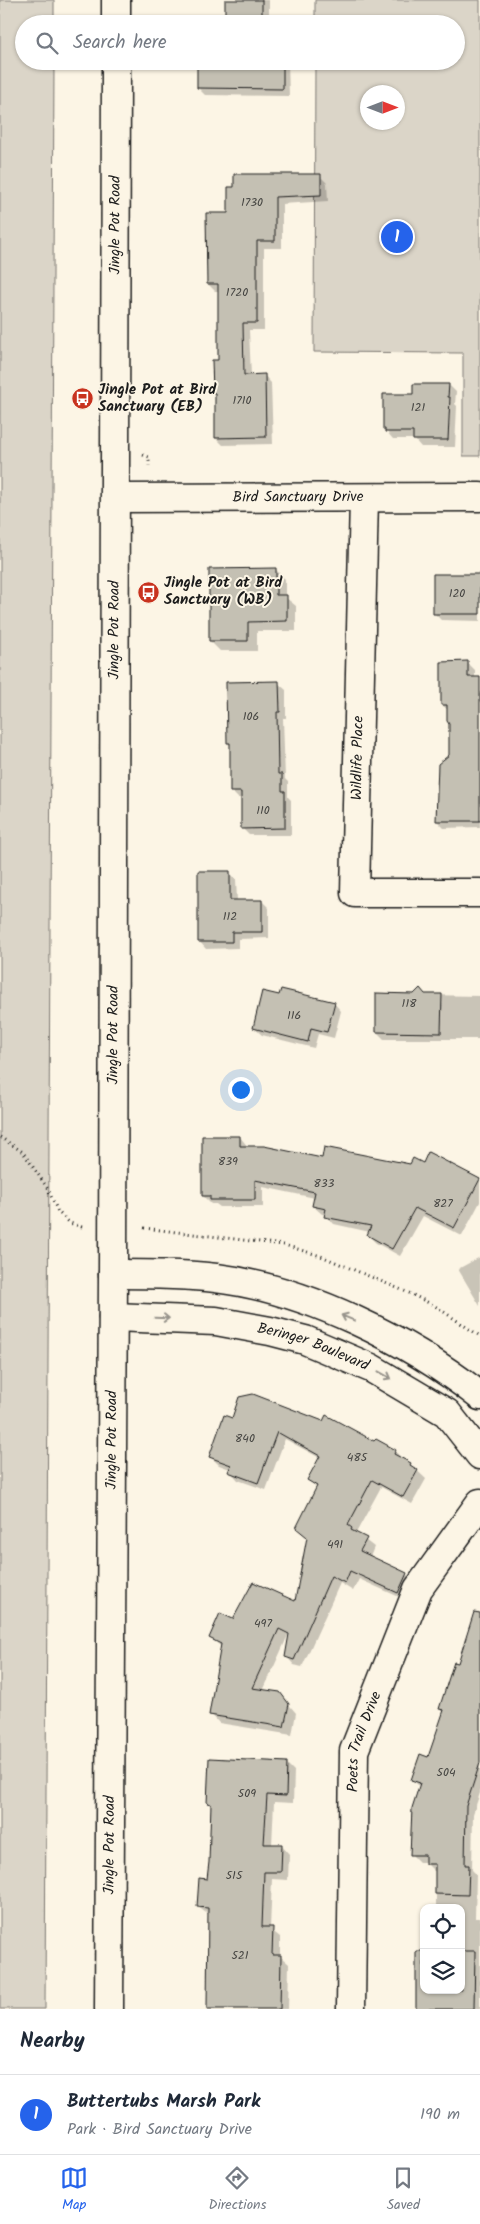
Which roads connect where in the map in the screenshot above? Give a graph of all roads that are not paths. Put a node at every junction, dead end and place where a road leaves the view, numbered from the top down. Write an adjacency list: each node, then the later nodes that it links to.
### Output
1 (116, 0): 2 (street)
2 (116, 15)
3 (116, 70): 5 (street, Jingle Pot Road)
4 (480, 497): 6 (street, Bird Sanctuary Drive)
5 (116, 498): 6 (street, Bird Sanctuary Drive); 8 (street, Jingle Pot Road)
6 (364, 498): 7 (street, Wildlife Place)
7 (480, 892)
8 (114, 1274): 9 (street, Jingle Pot Road); 10 (street, one-way to 8)
9 (113, 1317): 11 (street, Beringer Boulevard, one-way to 11); 13 (street, Jingle Pot Road)
10 (480, 1396)
11 (480, 1455)
12 (480, 1503): 14 (street, Poets Trail Drive)
13 (109, 2009)
14 (351, 2009)

